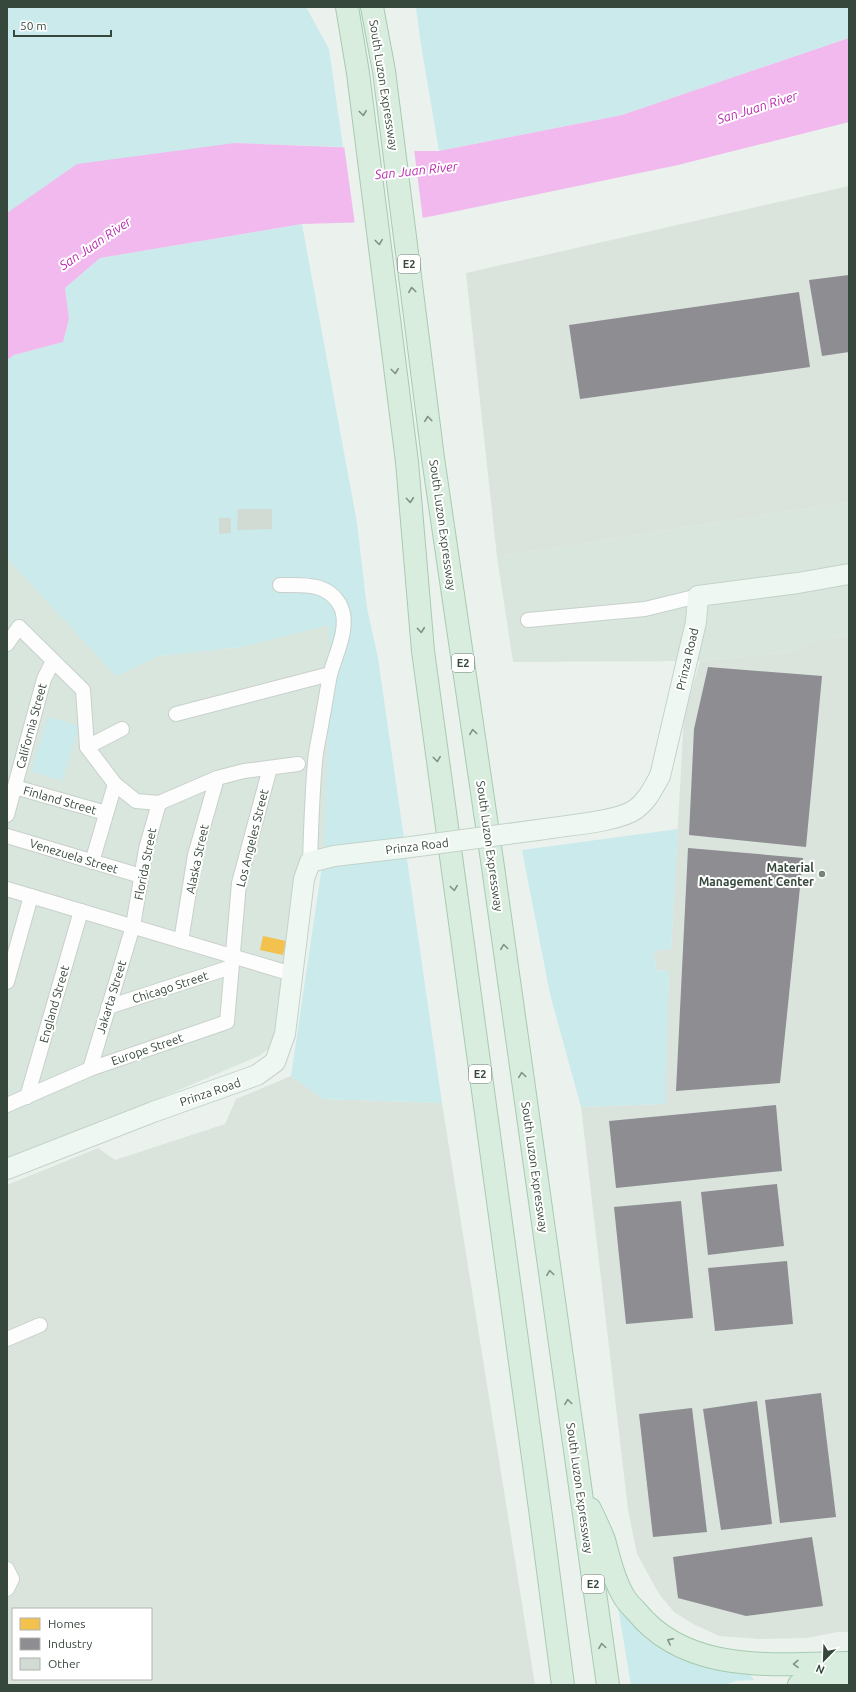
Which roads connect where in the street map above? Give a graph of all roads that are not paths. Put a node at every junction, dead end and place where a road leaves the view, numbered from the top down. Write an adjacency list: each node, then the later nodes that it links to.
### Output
1 (334, 7): 6 (highway)
2 (347, 7): 6 (highway, South Luzon Expressway / E2)
3 (372, 7): 5 (highway, South Luzon Expressway / E2)
4 (384, 7): 5 (highway)
5 (379, 38): 44 (highway, South Luzon Expressway / E2, one-way to 5)
6 (358, 74): 49 (highway, South Luzon Expressway / E2, one-way to 49)
7 (849, 574): 9 (main road)
8 (280, 585): 13 (street)
9 (698, 596): 10 (street); 27 (main road, Prinza Road, bridge)
10 (528, 620)
11 (7, 644): 12 (street)
12 (53, 661): 16 (street); 21 (street, California Street)
13 (330, 674): 14 (street); 27 (street)
14 (176, 714)
15 (122, 729): 16 (street)
16 (86, 747): 20 (street)
17 (298, 764): 18 (street)
18 (270, 768): 19 (street); 34 (street, Los Angeles Street)
19 (217, 778): 22 (street); 33 (street, Alaska Street)
20 (115, 784): 22 (street); 23 (street)
21 (15, 787): 23 (street, Finland Street); 24 (street, California Street)
22 (159, 803): 28 (street, Florida Street)
23 (106, 813): 26 (street)
24 (7, 815)
25 (7, 836): 26 (street, Venezuela Street)
26 (92, 862): 28 (street, Venezuela Street)
27 (310, 862): 35 (main road, Prinza Road)
28 (141, 876): 32 (street, Florida Street)
29 (7, 889): 30 (street)
30 (31, 896): 31 (street); 36 (street)
31 (81, 911): 32 (street); 39 (street, England Street)
32 (133, 926): 33 (street); 37 (street, Jakarta Street)
33 (180, 940): 34 (street)
34 (232, 962): 35 (street); 37 (street, Chicago Street); 38 (street, Europe Street)
35 (292, 974): 41 (main road, Prinza Road)
36 (7, 982)
37 (108, 1007): 38 (street, Jakarta Street)
38 (90, 1069): 39 (street, Europe Street)
39 (27, 1097): 40 (street, Europe Street)
40 (7, 1106)
41 (7, 1169)
42 (40, 1325): 43 (street)
43 (7, 1339)
44 (579, 1482): 47 (highway, one-way to 44); 50 (highway, South Luzon Expressway / E2, one-way to 44)
45 (7, 1569): 46 (street)
46 (7, 1589)
47 (849, 1663)
48 (849, 1683): 51 (highway)
49 (563, 1685)
50 (608, 1685)
51 (799, 1685)

